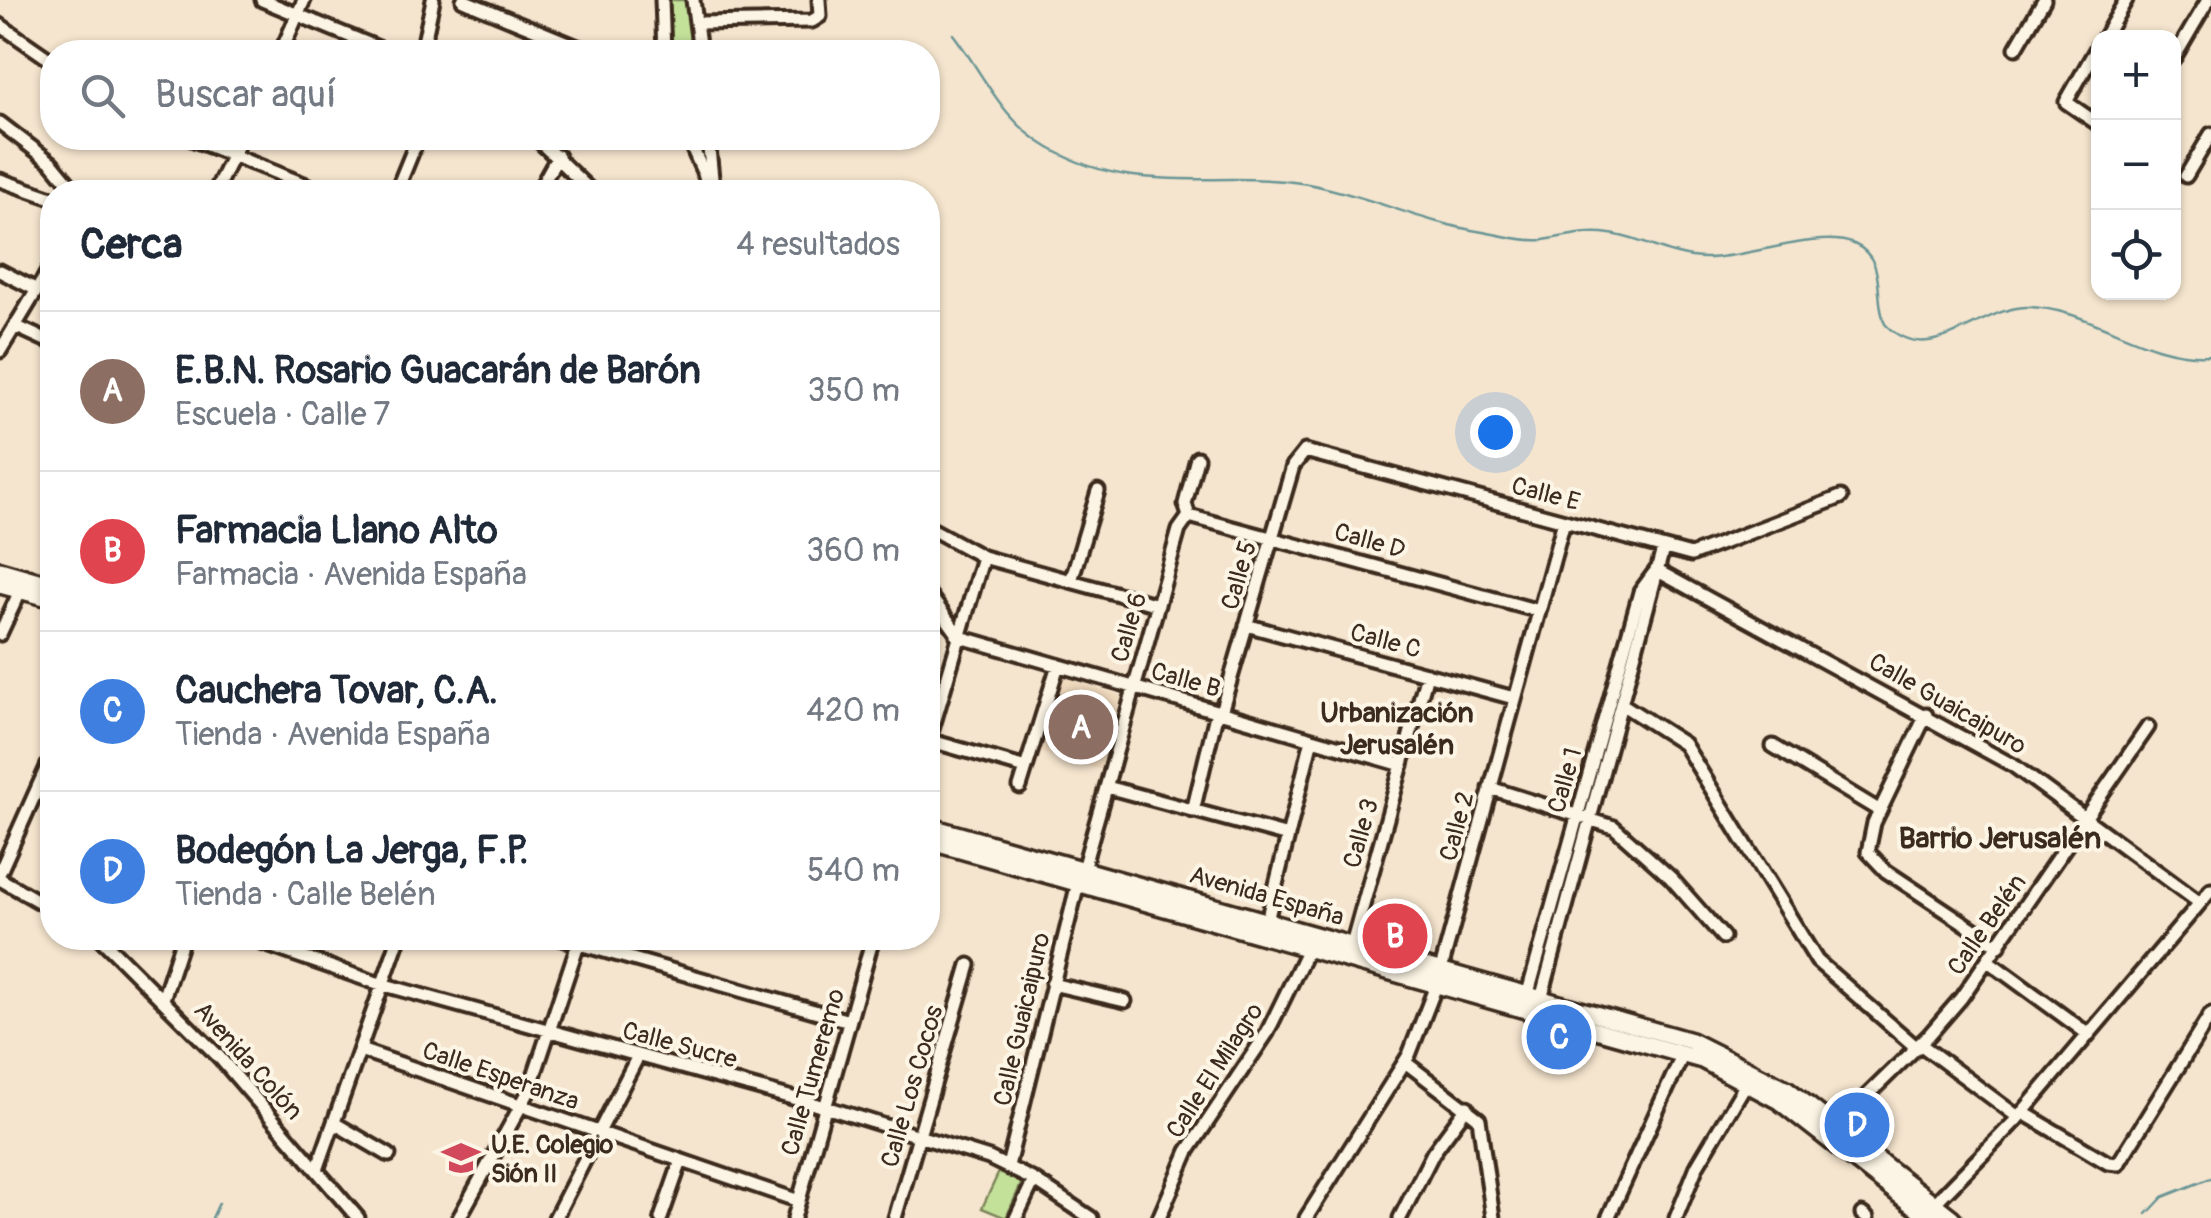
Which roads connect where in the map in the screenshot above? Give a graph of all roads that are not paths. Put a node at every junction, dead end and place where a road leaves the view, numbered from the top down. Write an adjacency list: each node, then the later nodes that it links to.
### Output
1 (262, 0): 12 (street)
2 (304, 0): 12 (street)
3 (433, 0): 18 (street)
4 (463, 0): 11 (street)
5 (662, 0): 20 (street)
6 (693, 0): 13 (street)
7 (820, 0): 13 (street)
8 (2126, 0): 15 (street)
9 (2208, 0): 22 (street)
10 (2038, 2): 23 (street)
11 (488, 4): 19 (street)
12 (298, 14): 16 (street); 17 (street)
13 (696, 22): 21 (street)
14 (0, 25): 24 (street)
15 (2109, 30)
16 (286, 40)
17 (360, 40)
18 (425, 40)
19 (564, 40)
20 (664, 40)
21 (698, 40)
22 (2181, 46)
23 (2016, 48)
24 (40, 53)
25 (2091, 58): 26 (street)
26 (2091, 119)
27 (0, 122): 39 (street)
28 (2211, 134): 37 (street)
29 (216, 150): 36 (street)
30 (234, 150): 36 (street)
31 (413, 150): 42 (street)
32 (551, 150): 35 (street)
33 (694, 150): 45 (street)
34 (709, 150): 46 (street)
35 (558, 156): 43 (street); 44 (street)
36 (231, 157): 40 (street); 41 (street)
37 (2186, 176)
38 (0, 180): 47 (street)
39 (66, 180)
40 (220, 180)
41 (292, 180)
42 (401, 180)
43 (545, 180)
44 (581, 180)
45 (707, 180)
46 (712, 180)
47 (40, 194)
48 (0, 271): 50 (street)
49 (40, 285): 50 (street)
50 (37, 290): 51 (street)
51 (15, 326): 52 (street); 53 (street)
52 (40, 338)
53 (0, 351)
54 (1302, 452): 59 (street, Calle E); 61 (street, Calle 5)
55 (1197, 458): 58 (street, Calle 6)
56 (1098, 492): 66 (street)
57 (1841, 497): 62 (street, Calle E)
58 (1189, 516): 61 (street, Calle D); 71 (street, Calle 6)
59 (1564, 521): 62 (street, Calle E); 73 (street, Calle 2)
60 (940, 534): 63 (street)
61 (1272, 536): 73 (street, Calle D); 74 (street, Calle 5)
62 (1662, 548): 65 (street, Calle 1)
63 (983, 557): 66 (street); 76 (street)
64 (0, 570): 67 (main road)
65 (1656, 570): 82 (street, Calle 1); 84 (street, Calle Guaicaipuro); 97 (street, Calle 1)
66 (1071, 581): 71 (street)
67 (40, 582)
68 (0, 585): 69 (main road)
69 (20, 591): 70 (main road); 75 (street)
70 (40, 597)
71 (1158, 605): 79 (street, Calle 6)
72 (940, 607): 76 (street)
73 (1539, 610): 81 (street, Calle 2)
74 (1246, 625): 78 (street, Calle C); 83 (street, Calle 5)
75 (0, 634)
76 (957, 636): 77 (street, Calle B); 80 (street)
77 (1058, 666): 79 (street, Calle B); 90 (street)
78 (1427, 674): 81 (street, Calle C); 89 (street, Calle 3)
79 (1134, 687): 83 (street, Calle B); 93 (street, Calle 6)
80 (940, 696)
81 (1514, 698): 94 (street, Calle 2)
82 (1623, 705): 98 (street, Calle 1); 134 (street)
83 (1219, 712): 86 (street, Calle B); 95 (street, Calle 5)
84 (1926, 715): 96 (street); 99 (street, Calle Guaicaipuro)
85 (2148, 727): 99 (street, Calle Belén)
86 (1312, 739): 89 (street, Calle B); 101 (street)
87 (940, 742): 90 (street)
88 (1772, 746): 96 (street)
89 (1402, 765): 112 (street, Calle 3)
90 (1026, 768): 92 (street)
91 (40, 783): 103 (street)
92 (1020, 787)
93 (1107, 787): 95 (street); 104 (street, Calle 6)
94 (1490, 788): 97 (street); 124 (street, Calle 2)
95 (1193, 811): 101 (street)
96 (1880, 812): 113 (street)
97 (1578, 813): 98 (street); 129 (street, Calle 1)
98 (1592, 817): 111 (street); 129 (street, Calle 1)
99 (2084, 820): 109 (street, Calle Guaicaipuro); 113 (street, Calle Belén)
100 (940, 830): 104 (main road, Avenida España)
101 (1288, 836): 110 (street)
102 (940, 844): 104 (main road, Avenida España)
103 (0, 872)
104 (1080, 876): 110 (main road, Avenida España); 125 (street, Calle Guaicaipuro)
105 (5, 882): 107 (street); 108 (street)
106 (2211, 890): 109 (street)
107 (0, 896)
108 (40, 901)
109 (2200, 903): 133 (street)
110 (1265, 928): 112 (main road, Avenida España); 114 (main road, Avenida España)
111 (1723, 937)
112 (1352, 944): 124 (main road, Avenida España)
113 (1999, 946): 122 (street, Calle Belén)
114 (1309, 948): 124 (main road, Avenida España); 163 (street, Calle El Milagro)
115 (112, 950): 127 (street, Avenida Colón)
116 (179, 950): 127 (street)
117 (281, 950): 126 (street, Calle Sucre)
118 (395, 950): 126 (street)
119 (576, 950): 132 (street)
120 (612, 950): 131 (street)
121 (870, 950): 131 (street, Calle Tumeremo)
122 (1988, 961): 133 (street); 134 (street, Calle Belén)
123 (969, 965): 147 (street, Calle Los Cocos)
124 (1439, 976): 129 (main road, Avenida España); 138 (street, Calle 2)
125 (1052, 984): 128 (street); 150 (street, Calle Guaicaipuro)
126 (383, 985): 132 (street, Calle Sucre); 135 (street)
127 (163, 999): 151 (street, Avenida Colón)
128 (1125, 1000)
129 (1532, 1002): 136 (main road, Avenida España); 145 (main road, Avenida España)
130 (2211, 1014): 143 (street)
131 (849, 1021): 141 (street, Calle Tumeremo)
132 (551, 1032): 137 (street, Calle Sucre); 140 (street)
133 (2088, 1034): 143 (street)
134 (1919, 1046): 143 (street); 145 (street, Calle Belén)
135 (360, 1050): 140 (street, Calle Esperanza); 144 (street)
136 (1683, 1054): 139 (main road, Avenida España); 167 (street)
137 (638, 1056): 141 (street, Calle Sucre); 146 (street)
138 (1405, 1062): 142 (street); 164 (street, Calle 2)
139 (1747, 1082): 154 (main road, Avenida España); 168 (street)
140 (522, 1106): 146 (street, Calle Esperanza); 156 (street)
141 (825, 1107): 147 (street, Calle Sucre); 153 (street, Calle Tumeremo)
142 (1467, 1107): 165 (street); 166 (street)
143 (2020, 1114): 154 (street)
144 (334, 1124): 148 (street); 151 (street)
145 (1836, 1126): 154 (main road, Avenida España)
146 (598, 1133): 149 (street, Calle Esperanza); 157 (street)
147 (922, 1137): 150 (street, Calle Sucre); 160 (street, Calle Los Cocos)
148 (389, 1155)
149 (681, 1161): 153 (street, Calle Esperanza); 158 (street)
150 (1008, 1166): 152 (street, Calle Sucre)
151 (317, 1170): 155 (street, Avenida Colón)
152 (1034, 1180): 161 (street); 162 (street, Calle Sucre)
153 (799, 1200): 159 (street, Calle Tumeremo)
154 (1929, 1214): 169 (main road, Avenida España)
155 (358, 1218)
156 (459, 1218)
157 (556, 1218)
158 (660, 1218)
159 (794, 1218)
160 (895, 1218)
161 (1016, 1218)
162 (1091, 1218)
163 (1159, 1218)
164 (1306, 1218)
165 (1400, 1218)
166 (1493, 1218)
167 (1608, 1218)
168 (1676, 1218)
169 (1952, 1218)

